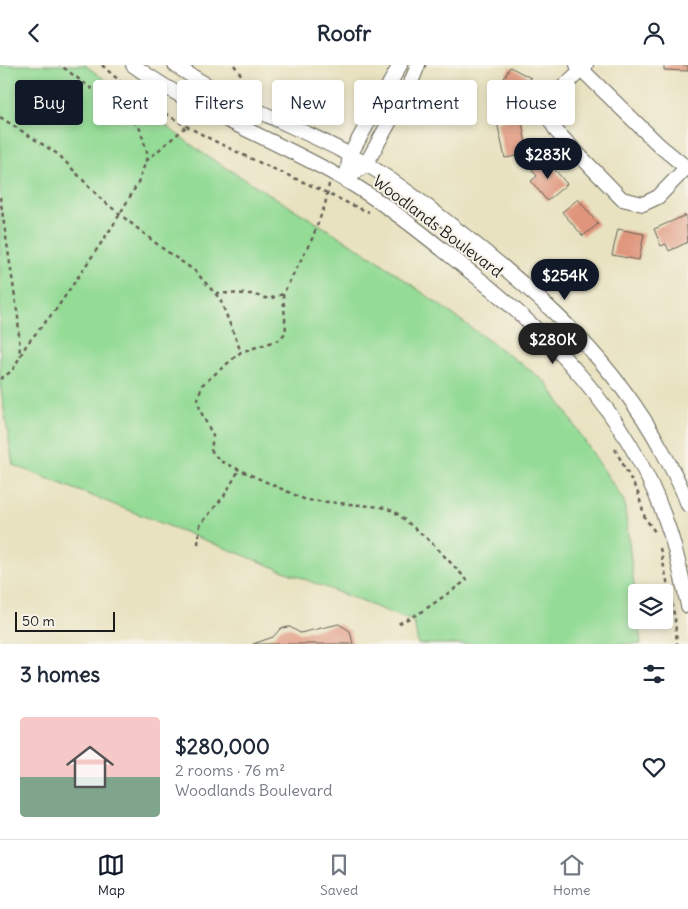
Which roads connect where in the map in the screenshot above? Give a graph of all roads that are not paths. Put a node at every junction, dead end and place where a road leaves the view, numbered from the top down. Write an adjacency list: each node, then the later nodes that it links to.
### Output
1 (133, 65): 9 (street, Woodlands Boulevard)
2 (175, 65): 6 (street, Woodlands Boulevard)
3 (400, 65): 6 (street)
4 (418, 65): 7 (street)
5 (581, 66): 8 (street); 8 (street)
6 (350, 155): 7 (street, Woodlands Boulevard); 9 (street)
7 (366, 165): 9 (street); 10 (street, Woodlands Boulevard)
8 (687, 169)
9 (346, 180): 11 (street, Woodlands Boulevard)
10 (688, 505)
11 (688, 606)

